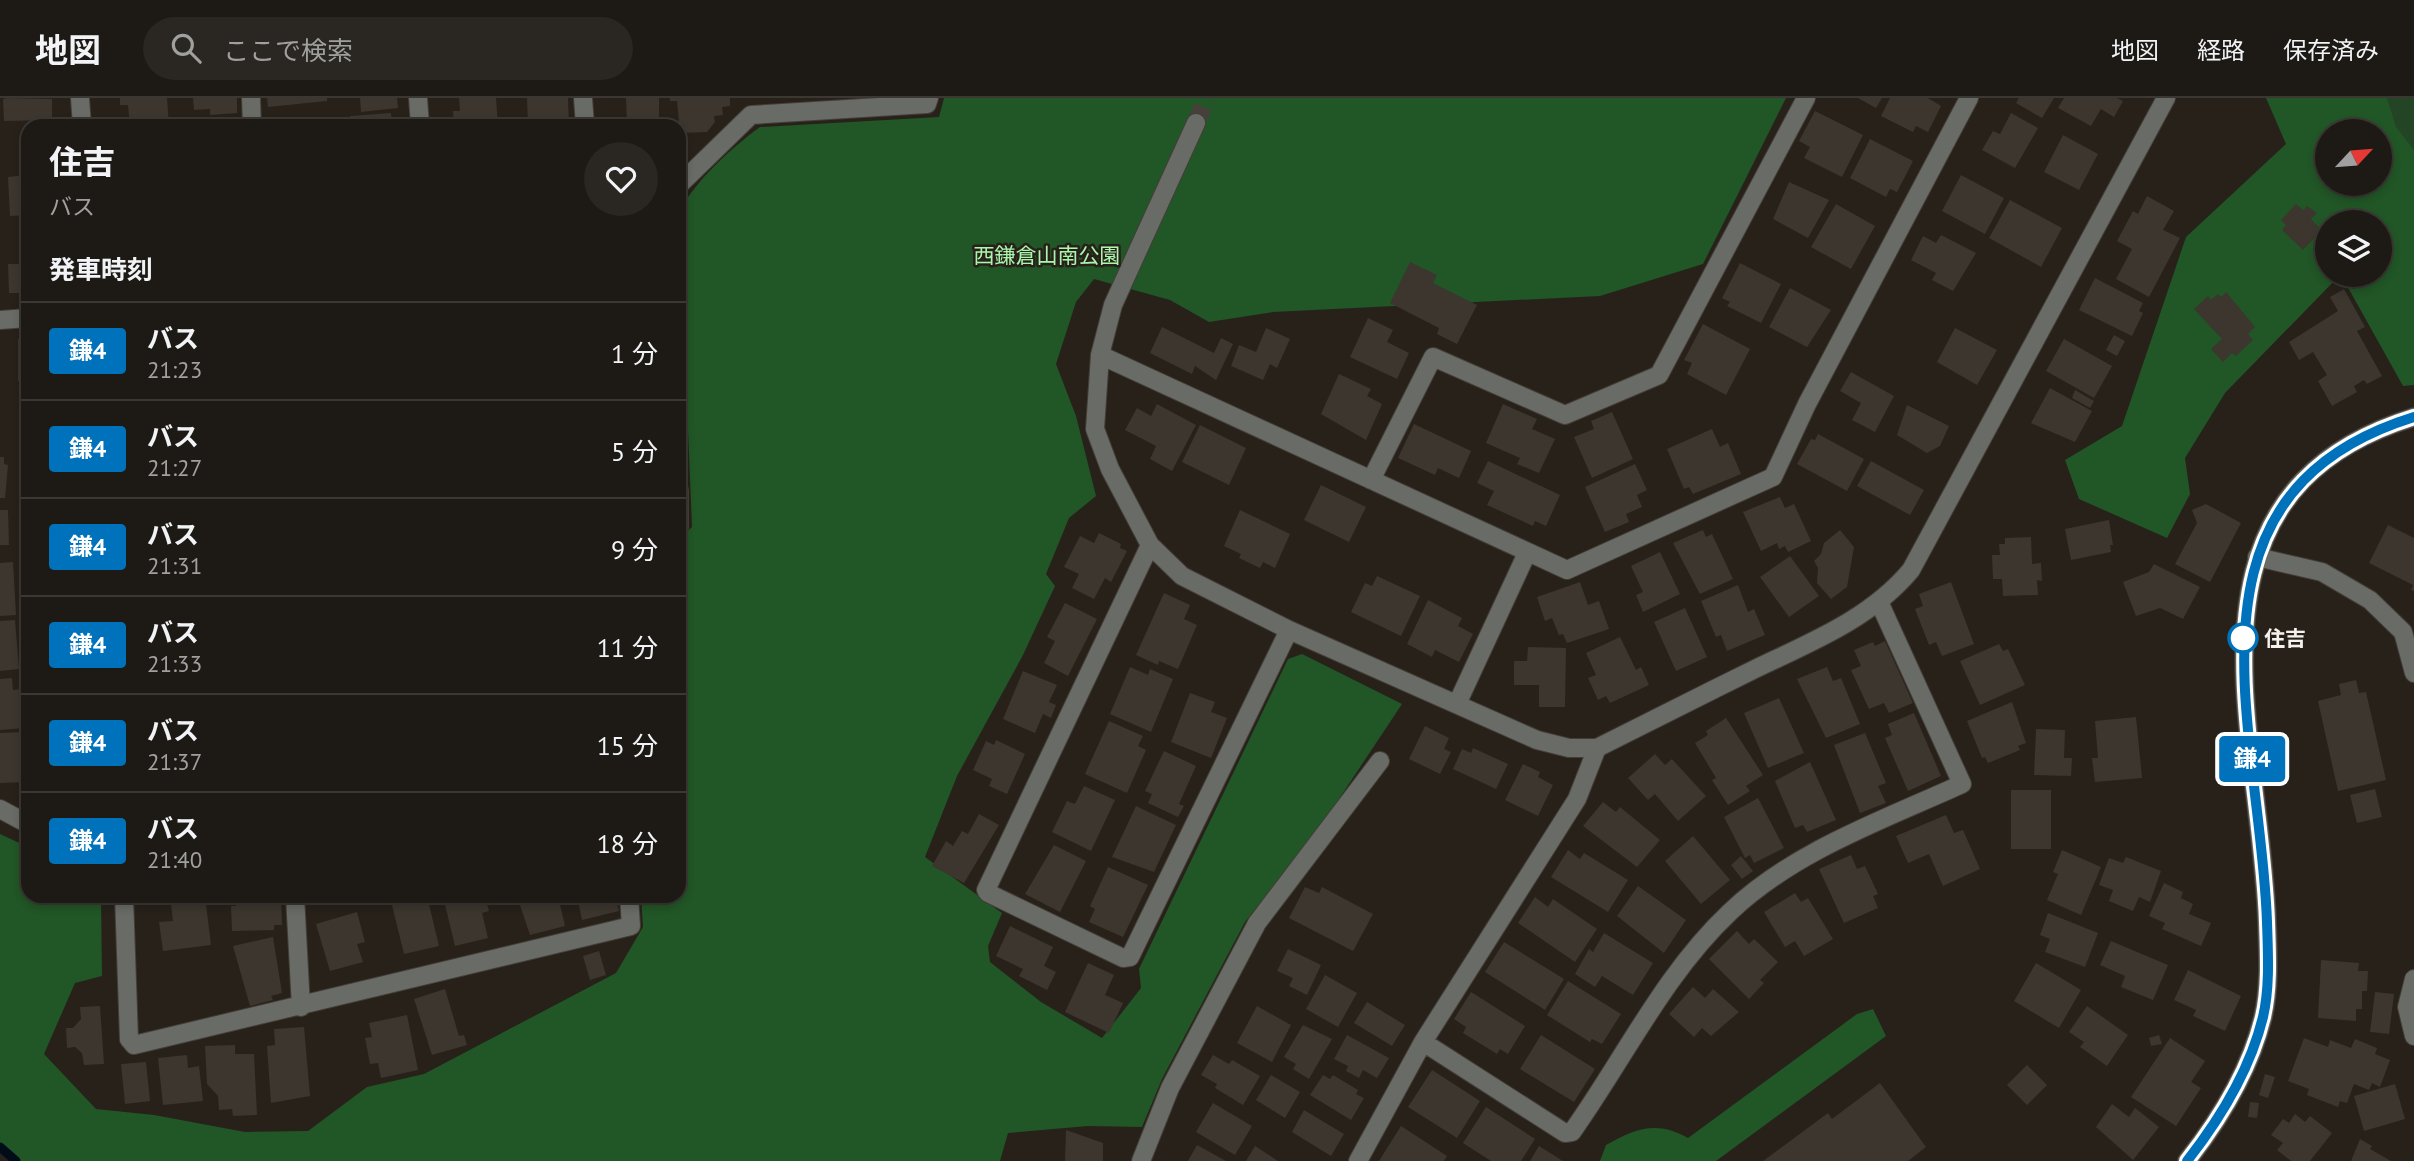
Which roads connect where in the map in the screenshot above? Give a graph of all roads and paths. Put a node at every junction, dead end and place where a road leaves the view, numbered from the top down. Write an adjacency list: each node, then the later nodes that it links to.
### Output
1 (80, 98): 10 (street)
2 (251, 98): 11 (street)
3 (418, 98): 12 (street)
4 (583, 98): 13 (street)
5 (929, 98): 9 (street)
6 (1806, 98): 20 (street)
7 (1969, 98): 22 (street)
8 (2166, 98): 24 (street)
9 (751, 106): 15 (street)
10 (82, 119)
11 (252, 119)
12 (420, 119)
13 (584, 119)
14 (1196, 123): 18 (street)
15 (686, 178)
16 (21, 318): 17 (street)
17 (0, 320)
18 (1100, 355): 20 (street); 21 (street)
19 (2414, 417): 23 (street)
20 (1371, 480): 22 (street)
21 (1150, 545): 25 (street); 25 (street)
22 (1527, 553): 27 (street)
23 (2257, 557): 26 (street); 41 (street)
24 (1880, 604): 28 (street); 38 (street)
25 (1289, 630): 27 (street)
26 (2414, 673)
27 (1457, 704): 28 (street)
28 (1597, 748): 38 (street)
29 (1380, 761): 39 (street)
30 (0, 809): 31 (street)
31 (21, 820)
32 (124, 903): 36 (street)
33 (295, 903): 36 (street)
34 (629, 903): 36 (street)
35 (2414, 979): 37 (street)
36 (301, 1007)
37 (2414, 1036)
38 (1423, 1042): 40 (street)
39 (1141, 1161)
40 (1358, 1161)
41 (2187, 1161)

